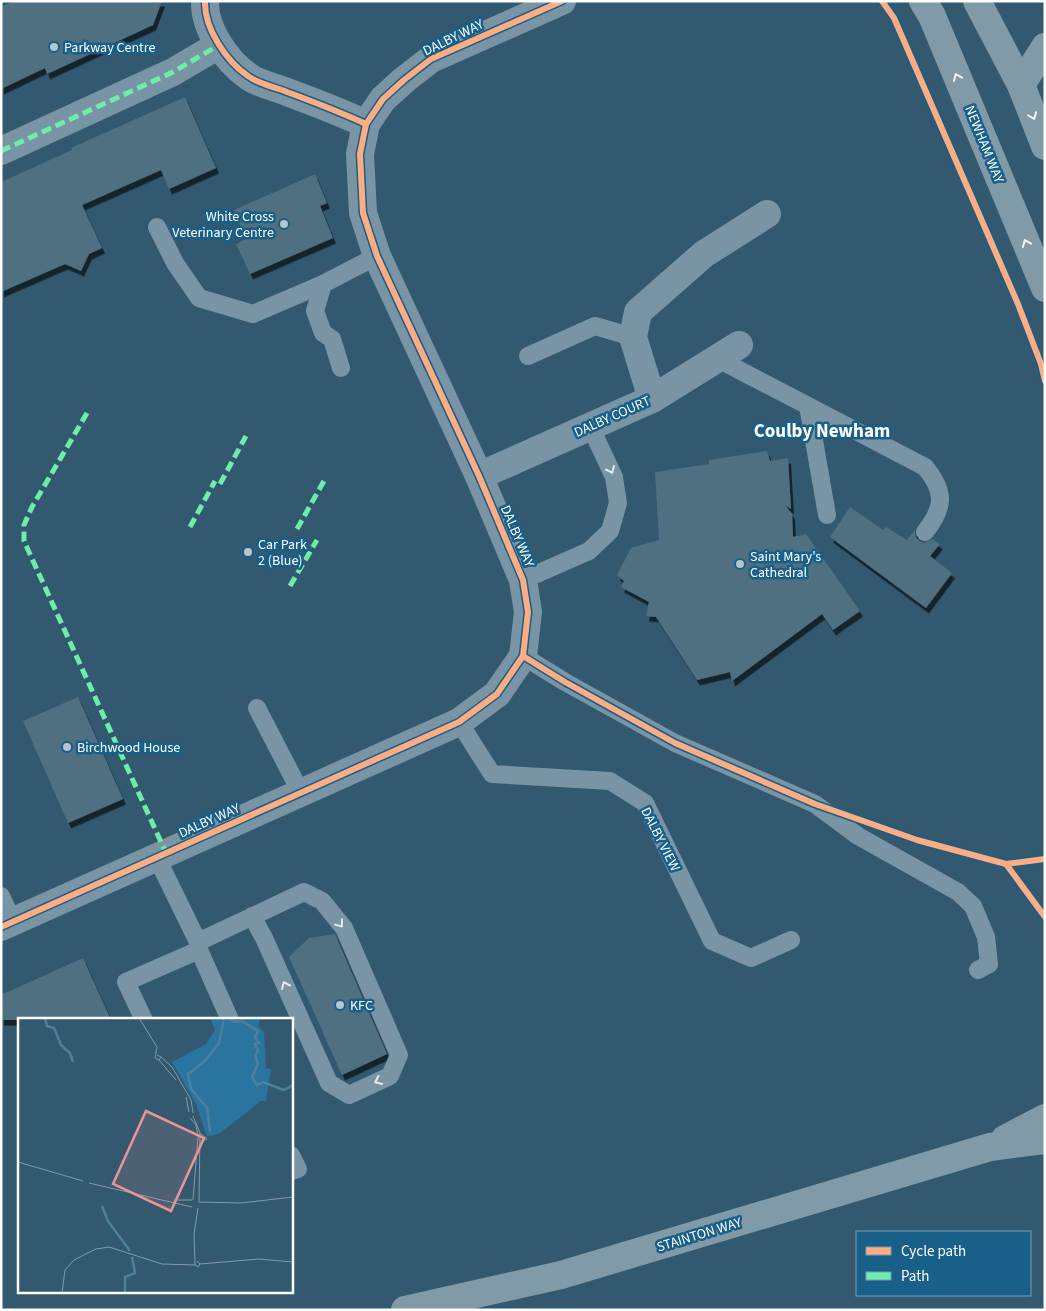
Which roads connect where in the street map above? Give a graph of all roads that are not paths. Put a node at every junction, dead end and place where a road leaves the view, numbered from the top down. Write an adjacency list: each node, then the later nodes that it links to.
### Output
1 (205, 1): 5 (street)
2 (562, 1): 8 (street, DALBY WAY)
3 (923, 1): 15 (street, NEWHAM WAY, one-way to 3)
4 (977, 1): 7 (street)
5 (219, 45): 8 (street); 10 (street)
6 (1045, 48): 7 (street)
7 (1021, 85): 9 (street, one-way to 9)
8 (366, 124): 13 (street, DALBY WAY)
9 (1045, 146)
10 (1, 151)
11 (768, 214): 16 (street)
12 (157, 227): 14 (lane)
13 (377, 256): 14 (lane); 23 (street, DALBY WAY)
14 (323, 284): 19 (lane)
15 (1045, 288)
16 (634, 337): 18 (lane); 20 (street)
17 (728, 352): 20 (street, DALBY COURT); 21 (lane)
18 (528, 356)
19 (341, 368)
20 (652, 399): 22 (street, DALBY COURT)
21 (808, 406): 24 (lane); 25 (lane)
22 (590, 426): 23 (street, DALBY COURT); 26 (lane, one-way to 26)
23 (479, 476): 26 (street, DALBY WAY)
24 (827, 516)
25 (925, 532)
26 (523, 580): 27 (street, DALBY WAY)
27 (523, 656): 29 (street, DALBY WAY); 37 (lane)
28 (257, 708): 30 (lane)
29 (459, 722): 30 (street, DALBY WAY); 35 (lane, DALBY VIEW)
30 (301, 793): 31 (street, DALBY WAY)
31 (157, 858): 34 (street, DALBY WAY); 36 (lane)
32 (1, 896): 34 (lane)
33 (252, 916): 33 (lane, one-way to 33); 36 (lane)
34 (7, 925)
35 (791, 940)
36 (198, 946): 38 (lane); 39 (lane)
37 (978, 970)
38 (143, 1018)
39 (229, 1018)
40 (1045, 1118): 42 (street, STAINTON WAY)
41 (1045, 1140): 42 (street, STAINTON WAY)
42 (990, 1147): 45 (street, STAINTON WAY)
43 (292, 1157): 44 (lane)
44 (292, 1172)
45 (405, 1310)

